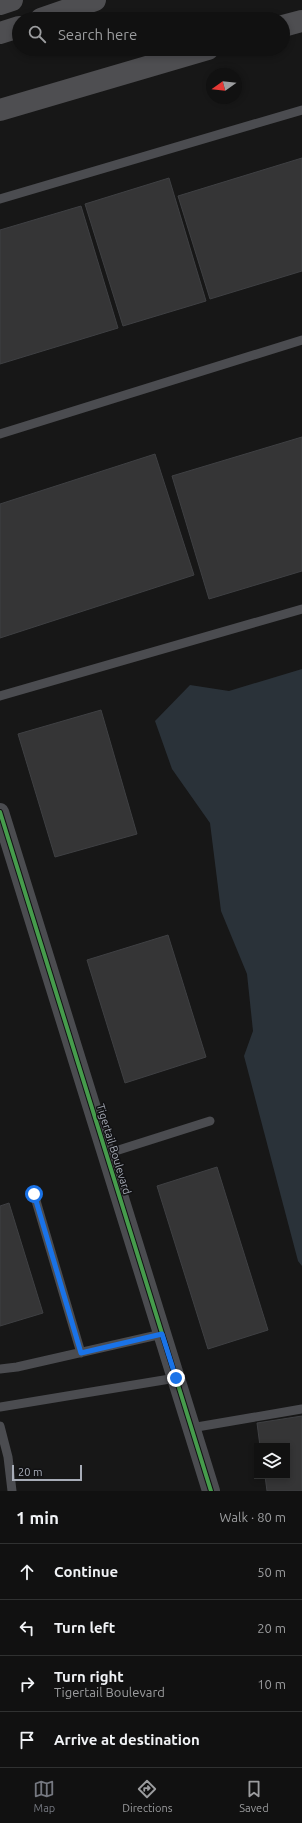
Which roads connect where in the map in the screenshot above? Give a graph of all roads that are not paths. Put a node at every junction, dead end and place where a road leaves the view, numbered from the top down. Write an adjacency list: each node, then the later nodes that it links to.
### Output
1 (12, 0): 3 (highway)
2 (95, 0): 4 (highway)
3 (0, 4)
4 (61, 12)
5 (302, 20): 6 (highway)
6 (290, 24)
7 (12, 27): 9 (highway)
8 (12, 29): 10 (highway)
9 (0, 30)
10 (0, 33)
11 (184, 56): 12 (highway)
12 (0, 110)
13 (302, 110): 14 (lane)
14 (0, 199)
15 (302, 340): 16 (lane)
16 (0, 434)
17 (302, 609): 18 (lane)
18 (0, 696)
19 (0, 812): 21 (street, Tigertail Boulevard)
20 (210, 1121): 21 (lane)
21 (106, 1154): 23 (street, Tigertail Boulevard)
22 (34, 1194): 24 (lane)
23 (162, 1334): 24 (lane); 26 (street, Tigertail Boulevard)
24 (81, 1353): 25 (lane)
25 (0, 1369)
26 (176, 1378): 27 (lane); 30 (street, Tigertail Boulevard)
27 (0, 1407)
28 (302, 1409): 30 (lane)
29 (0, 1426): 31 (lane)
30 (192, 1428): 32 (street, Tigertail Boulevard)
31 (12, 1491)
32 (211, 1491)

